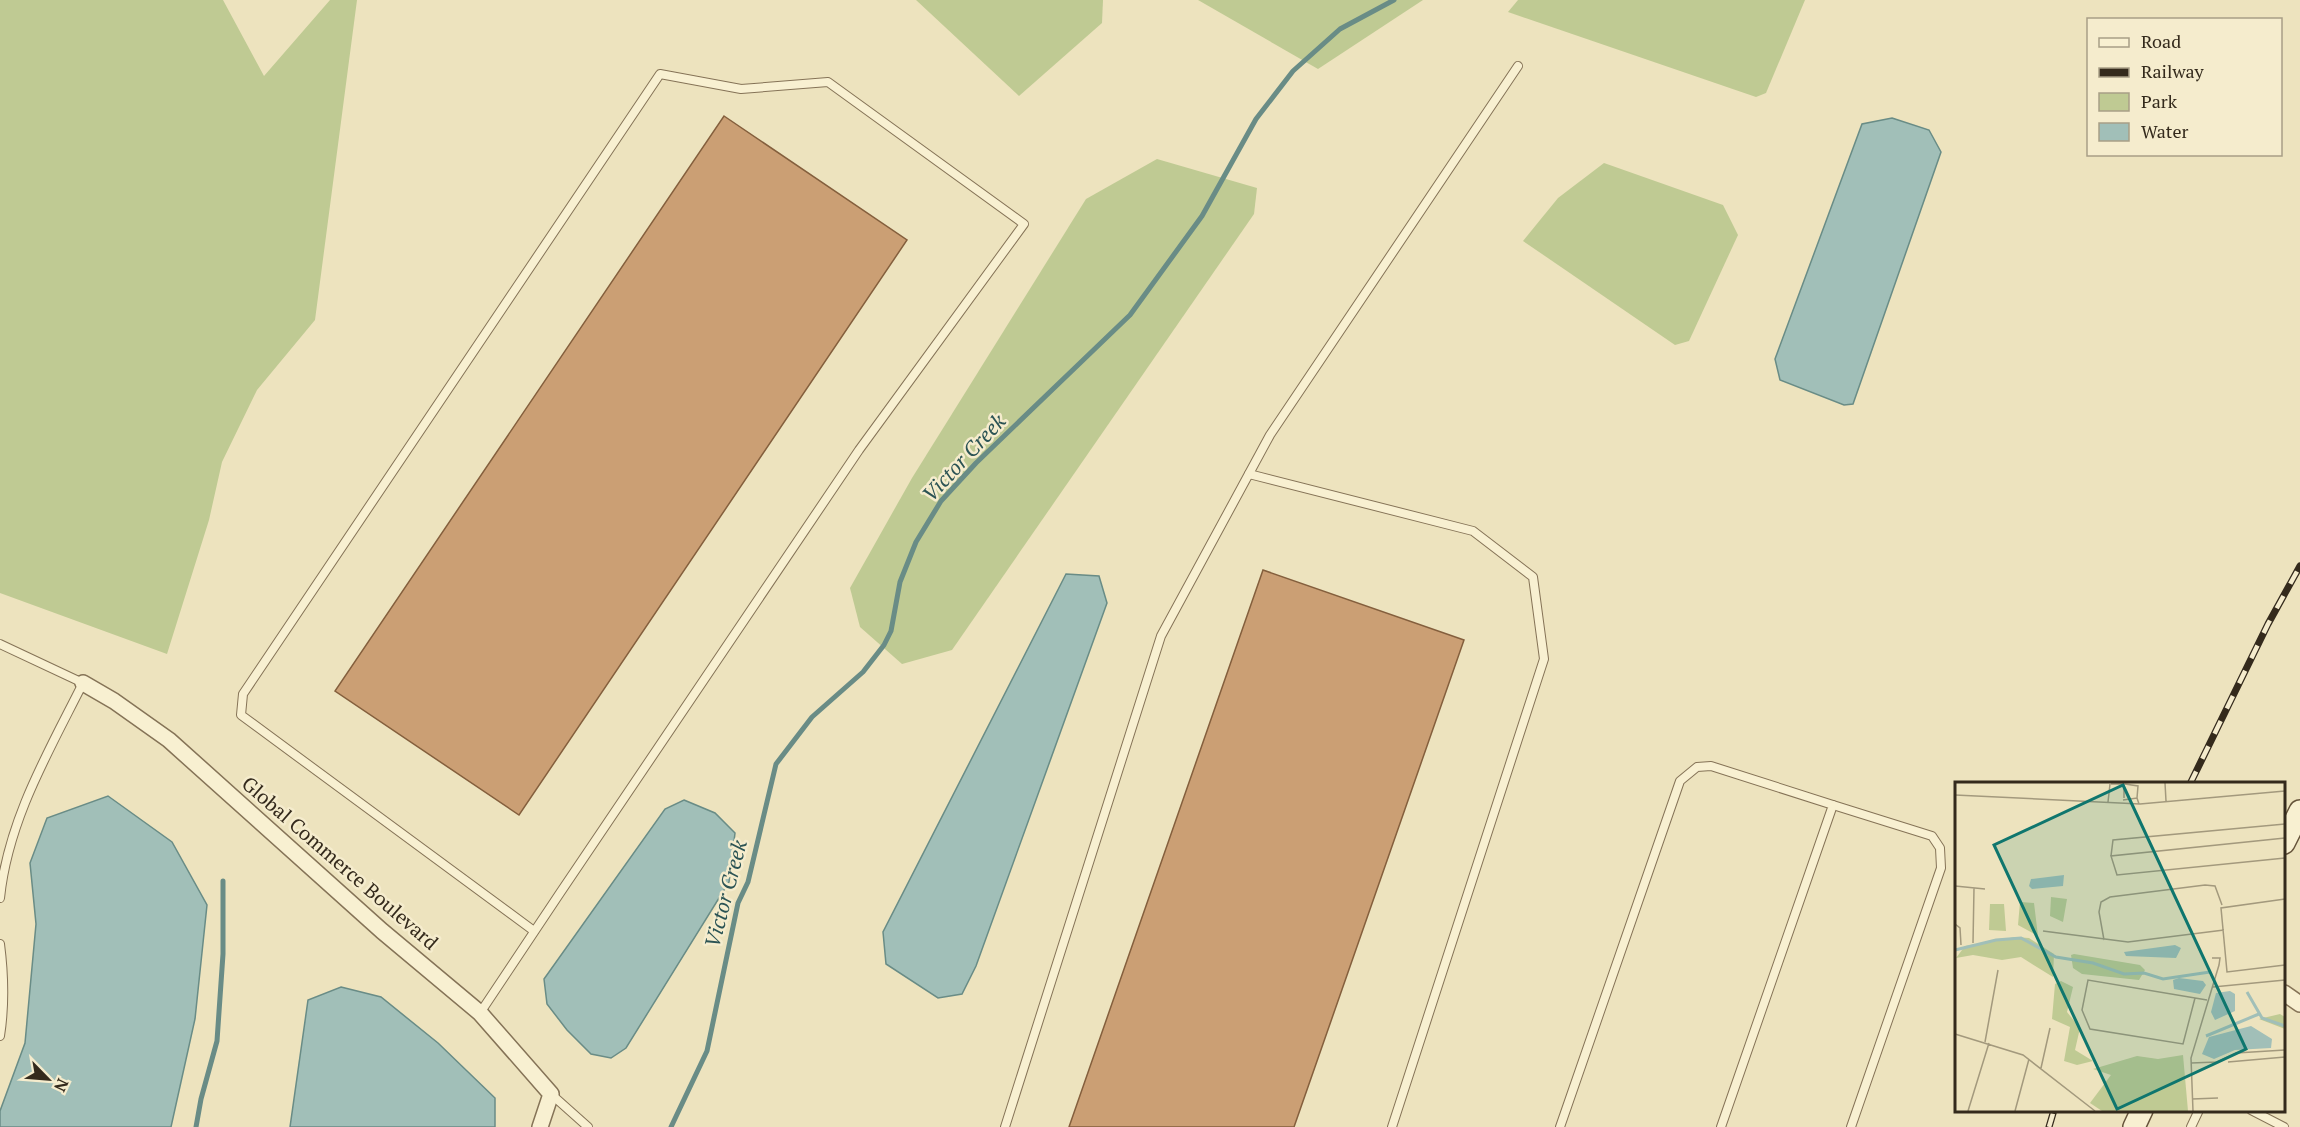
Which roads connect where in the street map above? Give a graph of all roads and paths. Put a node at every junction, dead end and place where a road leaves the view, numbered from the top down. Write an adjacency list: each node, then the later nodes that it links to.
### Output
1 (1518, 66): 2 (lane)
2 (1249, 474): 21 (lane); 22 (lane)
3 (0, 644): 4 (lane)
4 (83, 682): 8 (lane); 13 (street, Global Commerce Boulevard)
5 (1833, 805): 23 (lane); 24 (lane); 25 (lane)
6 (2300, 811): 7 (main road)
7 (2285, 839)
8 (0, 898)
9 (534, 931): 9 (lane); 13 (lane)
10 (0, 944): 14 (lane)
11 (2285, 994): 12 (street)
12 (2300, 1004)
13 (480, 1012): 15 (street, Global Commerce Boulevard)
14 (0, 1036)
15 (551, 1094): 19 (street); 20 (lane)
16 (2141, 1112): 26 (main road)
17 (2198, 1112): 27 (lane)
18 (2255, 1112): 28 (lane)
19 (540, 1127)
20 (588, 1127)
21 (1005, 1127)
22 (1392, 1127)
23 (1560, 1127)
24 (1721, 1127)
25 (1851, 1127)
26 (2134, 1127)
27 (2192, 1127)
28 (2284, 1127)

